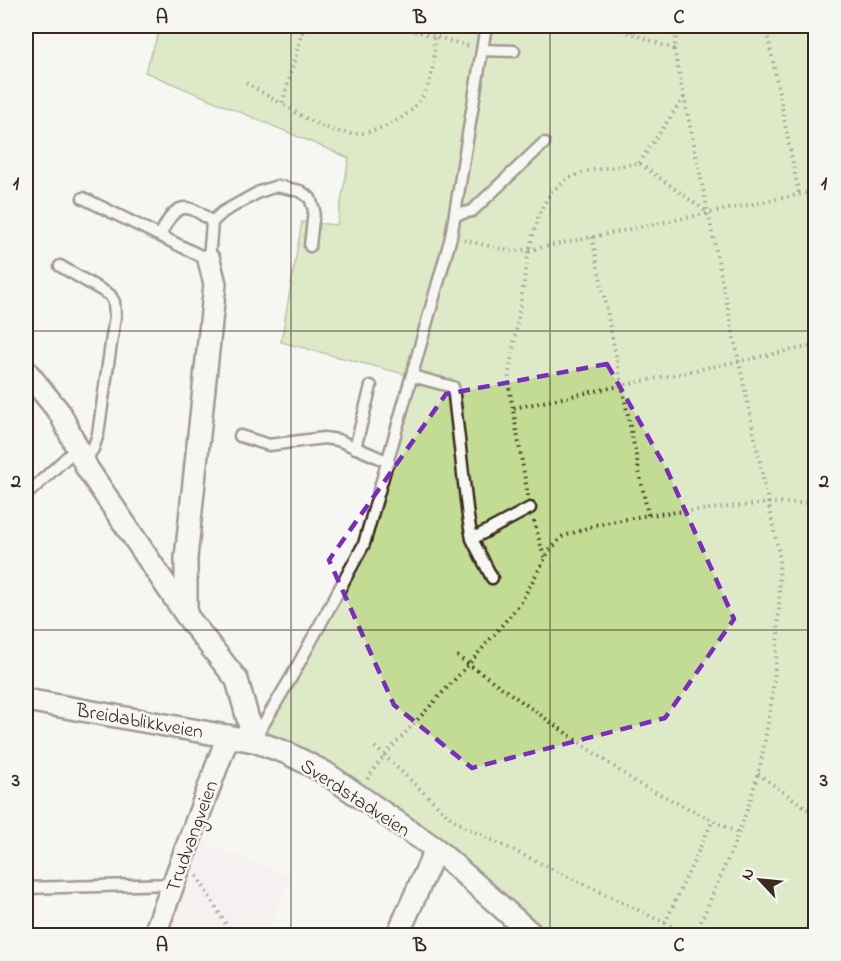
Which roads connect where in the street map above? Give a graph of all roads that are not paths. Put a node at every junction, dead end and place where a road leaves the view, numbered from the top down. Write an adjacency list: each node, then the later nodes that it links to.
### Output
1 (486, 26): 2 (lane)
2 (482, 50): 3 (lane); 6 (lane)
3 (514, 51)
4 (544, 143): 6 (lane)
5 (83, 198): 8 (lane)
6 (455, 215): 13 (lane)
7 (212, 222): 8 (lane); 9 (lane); 10 (lane)
8 (160, 236): 10 (lane)
9 (310, 246)
10 (209, 260): 23 (street)
11 (60, 266): 17 (lane)
12 (26, 372): 17 (street)
13 (412, 376): 18 (lane); 21 (lane)
14 (371, 386): 16 (lane)
15 (240, 436): 16 (lane)
16 (356, 448): 18 (lane)
17 (80, 455): 19 (lane); 23 (street)
18 (389, 462): 26 (lane)
19 (26, 495)
20 (530, 508): 21 (lane)
21 (472, 539): 22 (lane)
22 (492, 578)
23 (186, 615): 26 (street)
24 (26, 700): 25 (street, Breidablikkveien)
25 (228, 736): 26 (street, Breidablikkveien); 28 (street, Trudvangveien)
26 (254, 741): 27 (street, Sverdstadveien)
27 (436, 849): 31 (street); 32 (street, Sverdstadveien)
28 (173, 884): 29 (lane); 30 (street, Trudvangveien)
29 (26, 888)
30 (154, 936)
31 (397, 936)
32 (534, 936)

